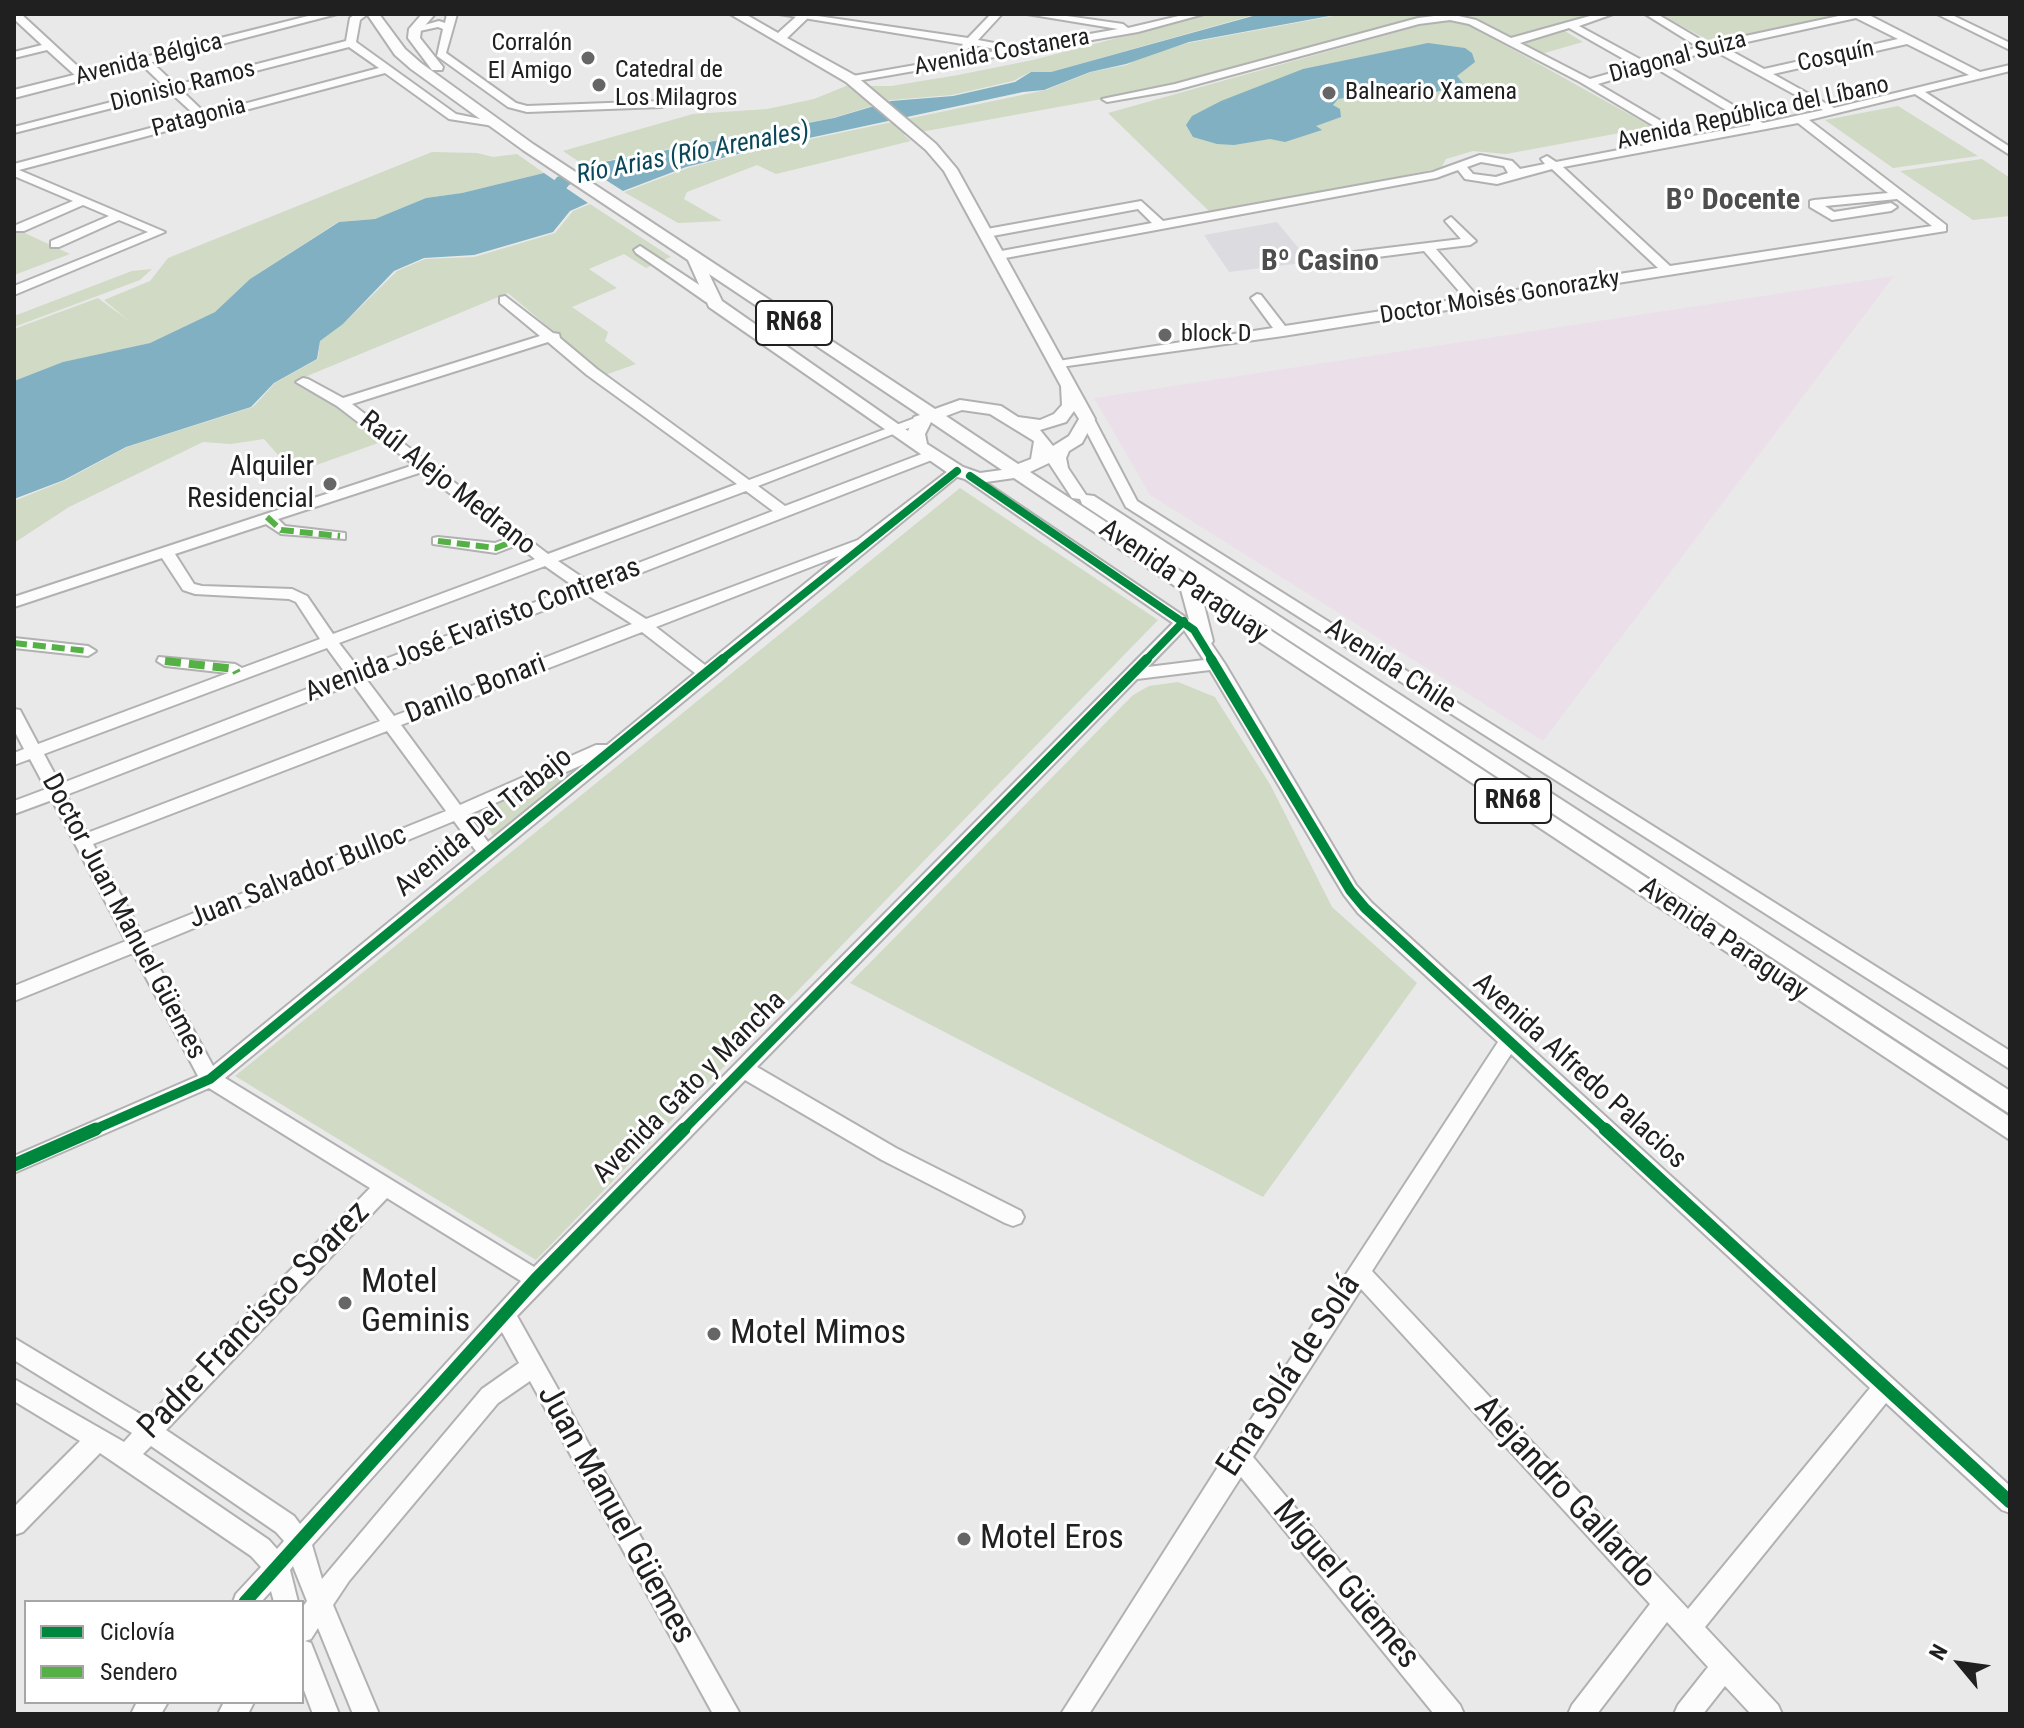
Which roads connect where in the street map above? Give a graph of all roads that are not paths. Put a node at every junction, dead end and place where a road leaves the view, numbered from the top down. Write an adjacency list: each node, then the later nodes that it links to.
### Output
1 (15, 14): 20 (street)
2 (309, 14): 34 (main road, Avenida Bélgica)
3 (331, 14): 34 (main road, Avenida Bélgica)
4 (363, 14): 27 (street)
5 (373, 14): 56 (main road, Avenida Paraguay / RN68)
6 (452, 14): 22 (street)
7 (736, 14): 24 (main road)
8 (784, 14): 17 (street)
9 (997, 14): 26 (street)
10 (1032, 14): 23 (street)
11 (1199, 14): 18 (street, Avenida Costanera)
12 (1608, 14): 19 (street)
13 (1650, 14): 30 (street)
14 (1860, 14): 25 (street); 30 (street, Diagonal Suiza)
15 (1942, 14): 31 (street)
16 (427, 15): 21 (main road)
17 (805, 15): 24 (main road); 26 (street)
18 (1180, 17): 23 (street, Avenida Costanera)
19 (1568, 24): 28 (street); 37 (street)
20 (20, 26): 29 (street)
21 (415, 29): 22 (street); 61 (main road, Avenida Paraguay / RN68)
22 (450, 29): 51 (street)
23 (1138, 29): 32 (street, Avenida Costanera)
24 (781, 37): 44 (main road)
25 (1909, 40): 39 (street); 41 (street, Cosquín)
26 (971, 42): 32 (street); 36 (street)
27 (351, 43): 40 (street); 46 (street, Dionisio Ramos)
28 (1512, 43): 45 (street); 49 (street)
29 (49, 46): 33 (street); 42 (street)
30 (1710, 47): 37 (street, Diagonal Suiza); 41 (street)
31 (2010, 47)
32 (1026, 50): 36 (street, Avenida Costanera)
33 (14, 55)
34 (141, 58): 42 (main road, Avenida Bélgica); 46 (street)
35 (2010, 58): 39 (street, Avenida República del Líbano)
36 (950, 64): 44 (street, Avenida Costanera)
37 (1650, 64): 45 (street, Diagonal Suiza); 54 (street)
38 (2010, 68): 43 (street, Avenida República del Líbano)
39 (1966, 69): 43 (street); 50 (street, Avenida República del Líbano)
40 (384, 70): 53 (street, Patagonia); 56 (street)
41 (1763, 73): 50 (street)
42 (80, 74): 47 (main road, Avenida Bélgica)
43 (1978, 75): 48 (street, Avenida República del Líbano)
44 (854, 82): 83 (main road, Avenida Chile)
45 (1589, 83): 59 (street)
46 (174, 89): 53 (street); 58 (street, Dionisio Ramos)
47 (14, 91)
48 (1917, 91): 52 (street, Avenida República del Líbano); 62 (street)
49 (1107, 99)
50 (1816, 103): 52 (street); 54 (street, Avenida República del Líbano)
51 (662, 104)
52 (1832, 111): 55 (street, Avenida República del Líbano)
53 (203, 117): 67 (street, Patagonia)
54 (1748, 117): 57 (street); 59 (street, Avenida República del Líbano)
55 (1800, 119): 57 (street, Avenida República del Líbano); 72 (street)
56 (496, 125): 61 (main road, Avenida Paraguay / RN68)
57 (1762, 127): 60 (street, Avenida República del Líbano)
58 (14, 130)
59 (1676, 131): 60 (street); 63 (street, Avenida República del Líbano)
60 (1687, 141): 65 (street, Avenida República del Líbano)
61 (534, 145): 82 (main road, Avenida Paraguay / RN68)
62 (2010, 152)
63 (1541, 155): 64 (street, Avenida República del Líbano); 65 (street)
64 (1493, 159): 66 (street, Avenida República del Líbano); 68 (street)
65 (1554, 165): 68 (street, Avenida República del Líbano); 91 (street)
66 (1461, 166): 70 (street); 75 (street)
67 (14, 170): 69 (street)
68 (1513, 176): 70 (street, Avenida República del Líbano)
69 (28, 177): 71 (street); 73 (street)
70 (1481, 180): 75 (street)
71 (14, 186)
72 (1899, 195): 74 (street); 91 (street, Doctor Moisés Gonorazky)
73 (84, 200): 76 (street); 81 (street)
74 (1891, 207)
75 (1289, 208): 78 (street)
76 (120, 215): 85 (street); 92 (street)
77 (1057, 220): 80 (street); 83 (street); 84 (street)
78 (1230, 220): 80 (street); 90 (street)
79 (1451, 221): 86 (street)
80 (1162, 227): 84 (street)
81 (20, 228)
82 (664, 230): 88 (main road, Avenida Paraguay / RN68); 103 (main road, Avenida Paraguay / RN68)
83 (987, 233): 90 (main road, Avenida Chile)
84 (1076, 242): 90 (street)
85 (55, 244)
86 (1427, 246): 89 (street); 96 (street)
87 (640, 250): 94 (street)
88 (694, 256): 94 (main road); 103 (main road, Avenida Paraguay / RN68)
89 (1354, 256)
90 (1004, 261): 99 (main road, Avenida Chile)
91 (1668, 271): 96 (street, Doctor Moisés Gonorazky)
92 (14, 291)
93 (1257, 298): 97 (street)
94 (711, 299): 106 (main road)
95 (505, 300): 98 (street)
96 (1475, 302): 97 (street, Doctor Moisés Gonorazky)
97 (1283, 332): 99 (street, Doctor Moisés Gonorazky)
98 (554, 337): 102 (street); 113 (street)
99 (1058, 365): 101 (main road, Avenida Chile)
100 (303, 382): 102 (street, Raúl Alejo Medrano)
101 (1067, 382): 104 (main road, Avenida Chile); 105 (main road)
102 (342, 403): 110 (street, Raúl Alejo Medrano)
103 (932, 415): 105 (main road); 106 (street, Avenida José Evaristo Contreras); 109 (main road); 111 (main road, Avenida Paraguay / RN68)
104 (1087, 419): 107 (street, Avenida Chile); 108 (main road)
105 (1014, 421): 111 (main road)
106 (892, 430): 109 (main road); 113 (street, Avenida José Evaristo Contreras)
107 (1099, 446): 108 (street); 149 (street, Avenida Chile)
108 (1065, 447): 111 (main road); 114 (main road)
109 (925, 450): 112 (main road); 115 (street, Avenida José Evaristo Contreras)
110 (425, 466): 116 (street); 118 (street, Raúl Alejo Medrano)
111 (1029, 466): 112 (main road); 114 (main road, Avenida Paraguay / RN68)
112 (971, 475): 114 (main road); 119 (street, Avenida Del Trabajo); 125 (street, Avenida Alfredo Palacios)
113 (749, 485): 115 (street); 122 (street, Avenida José Evaristo Contreras)
114 (1074, 501): 125 (main road, Avenida Paraguay / RN68); 152 (main road, Avenida Paraguay / RN68)
115 (784, 512): 123 (street, Avenida José Evaristo Contreras)
116 (267, 517): 117 (street); 121 (street)
117 (340, 536)
118 (519, 539): 120 (street); 122 (street, Raúl Alejo Medrano)
119 (869, 539): 126 (street, Danilo Bonari); 133 (street, Avenida Del Trabajo)
120 (438, 541)
121 (165, 550): 124 (street); 127 (street)
122 (543, 558): 123 (street, Raúl Alejo Medrano); 127 (street, Avenida José Evaristo Contreras)
123 (589, 587): 126 (street, Raúl Alejo Medrano); 135 (street, Avenida José Evaristo Contreras)
124 (14, 602)
125 (1189, 605): 131 (street, Avenida Alfredo Palacios); 134 (street, Avenida Gato y Mancha); 153 (main road, Avenida Paraguay / RN68)
126 (642, 624): 133 (street, Raúl Alejo Medrano); 137 (street, Danilo Bonari)
127 (328, 639): 132 (street, Avenida José Evaristo Contreras); 135 (street)
128 (14, 643): 129 (street)
129 (88, 651)
130 (165, 661): 132 (street)
131 (1217, 664): 134 (street); 148 (street, Avenida Alfredo Palacios)
132 (237, 673): 139 (street, Avenida José Evaristo Contreras)
133 (705, 673): 138 (street, Avenida Del Trabajo)
134 (1132, 674): 150 (street, Avenida Gato y Mancha)
135 (354, 675): 137 (street); 141 (street, Avenida José Evaristo Contreras)
136 (14, 714): 139 (street, Doctor Juan Manuel Güemes)
137 (392, 723): 143 (street); 144 (street, Danilo Bonari)
138 (625, 739): 143 (street, Juan Salvador Bulloc); 145 (street, Avenida Del Trabajo)
139 (34, 751): 140 (street, Avenida José Evaristo Contreras); 141 (street, Doctor Juan Manuel Güemes)
140 (14, 759)
141 (57, 792): 142 (street, Avenida José Evaristo Contreras); 144 (street, Doctor Juan Manuel Güemes)
142 (14, 808)
143 (457, 813): 145 (street); 146 (street, Juan Salvador Bulloc)
144 (84, 841): 146 (street, Doctor Juan Manuel Güemes)
145 (486, 852): 151 (street, Avenida Del Trabajo)
146 (136, 944): 147 (street, Juan Salvador Bulloc); 151 (street, Doctor Juan Manuel Güemes)
147 (14, 994)
148 (1510, 1040): 157 (street, Ema Solá de Solá); 162 (street, Avenida Alfredo Palacios)
149 (2010, 1061)
150 (743, 1069): 156 (street); 158 (street, Avenida Gato y Mancha)
151 (210, 1079): 154 (street, Avenida Del Trabajo); 155 (street, Doctor Juan Manuel Güemes)
152 (2010, 1104)
153 (2010, 1130)
154 (14, 1165)
155 (385, 1186): 158 (street, Doctor Juan Manuel Güemes); 164 (street, Padre Francisco Soarez)
156 (1013, 1217)
157 (1358, 1271): 167 (street, Ema Solá de Solá); 175 (street, Alejandro Gallardo)
158 (536, 1279): 159 (street, Avenida Gato y Mancha)
159 (504, 1314): 161 (street, Juan Manuel Güemes); 170 (street, Avenida Gato y Mancha)
160 (14, 1348): 164 (street)
161 (532, 1367): 174 (street); 183 (street, Juan Manuel Güemes)
162 (1885, 1387): 168 (street, Avenida Alfredo Palacios); 177 (street)
163 (14, 1389): 165 (street)
164 (147, 1430): 166 (street, Padre Francisco Soarez); 170 (street)
165 (98, 1439): 166 (street); 169 (street, Padre Francisco Soarez)
166 (126, 1456): 171 (street)
167 (1238, 1456): 180 (street, Ema Solá de Solá); 184 (street, Miguel Güemes)
168 (2010, 1502)
169 (14, 1524)
170 (299, 1542): 171 (street, Avenida Gato y Mancha); 174 (street)
171 (277, 1567): 172 (street, Avenida Gato y Mancha); 173 (street)
172 (247, 1600)
173 (285, 1600)
174 (320, 1603): 176 (street); 182 (street)
175 (1666, 1604): 177 (street, Alejandro Gallardo); 185 (street)
176 (304, 1627)
177 (1689, 1627): 179 (street, Alejandro Gallardo)
178 (304, 1657): 181 (street)
179 (1725, 1666): 186 (street); 187 (street, Alejandro Gallardo)
180 (1084, 1710)
181 (326, 1714)
182 (366, 1714)
183 (727, 1714)
184 (1451, 1714)
185 (1581, 1714)
186 (1687, 1714)
187 (1769, 1714)

